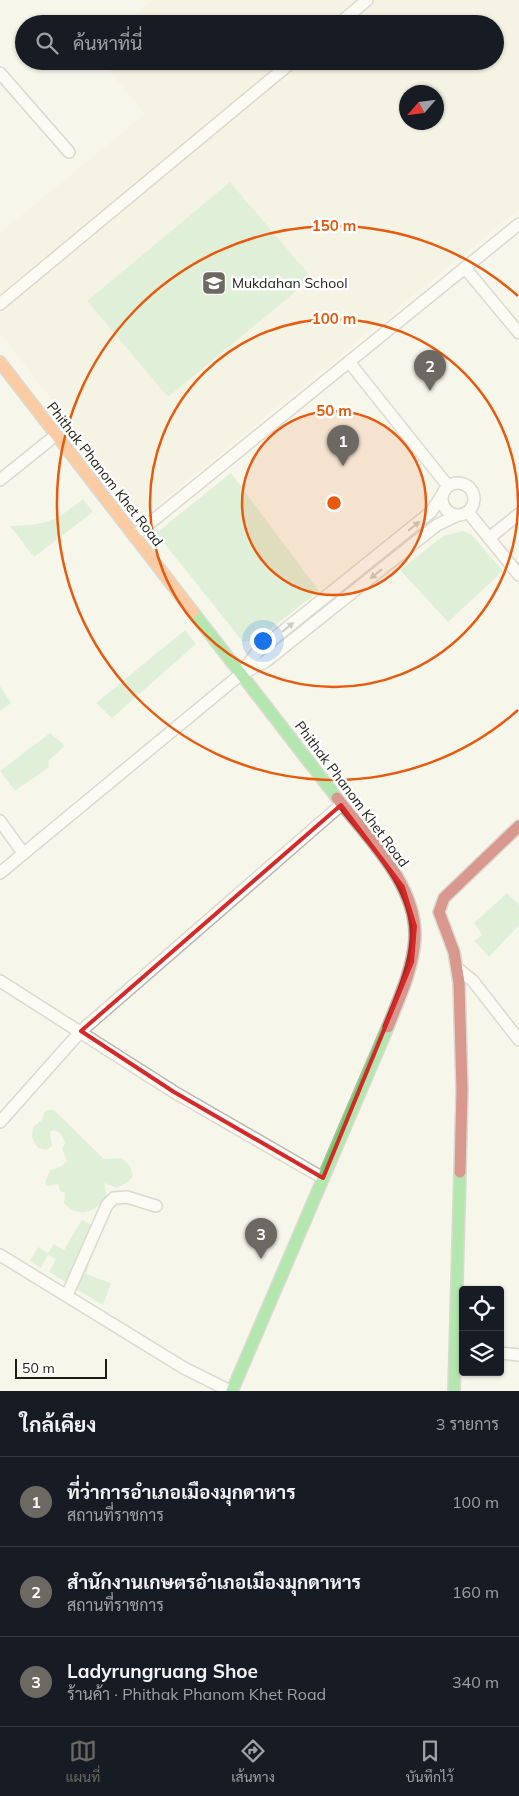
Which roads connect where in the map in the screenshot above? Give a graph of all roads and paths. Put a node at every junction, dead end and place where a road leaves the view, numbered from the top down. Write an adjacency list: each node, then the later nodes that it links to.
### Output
1 (367, 0): 2 (street)
2 (350, 15)
3 (283, 70): 8 (street)
4 (0, 73): 5 (street)
5 (68, 152)
6 (519, 224): 7 (street)
7 (464, 268): 9 (street); 11 (street)
8 (0, 304)
9 (519, 333)
10 (0, 362): 12 (main road, Phithak Phanom Khet Road)
11 (349, 362): 14 (street); 17 (street)
12 (56, 435): 13 (street); 17 (main road, Phithak Phanom Khet Road)
13 (0, 480)
14 (445, 491): 15 (street); 15 (street); 20 (street, one-way to 14)
15 (463, 514): 18 (street); 20 (street, one-way to 20)
16 (519, 514): 18 (street)
17 (134, 536): 20 (main road, Phithak Phanom Khet Road)
18 (489, 538): 19 (street)
19 (519, 575)
20 (241, 674): 21 (main road, Phithak Phanom Khet Road); 24 (street)
21 (341, 805): 28 (street); 31 (main road, Phithak Phanom Khet Road)
22 (0, 821): 24 (street)
23 (519, 826): 26 (main road)
24 (23, 853): 25 (street)
25 (0, 873)
26 (458, 968): 29 (street); 35 (main road)
27 (0, 981): 28 (street)
28 (81, 1032): 30 (street); 31 (street)
29 (519, 1040)
30 (0, 1122)
31 (323, 1178): 39 (main road, Phithak Phanom Khet Road)
32 (156, 1206): 34 (street)
33 (0, 1255): 34 (street)
34 (66, 1295): 39 (street)
35 (459, 1331)
36 (459, 1349): 40 (main road)
37 (504, 1353): 38 (street)
38 (519, 1355)
39 (231, 1391)
40 (454, 1391)

